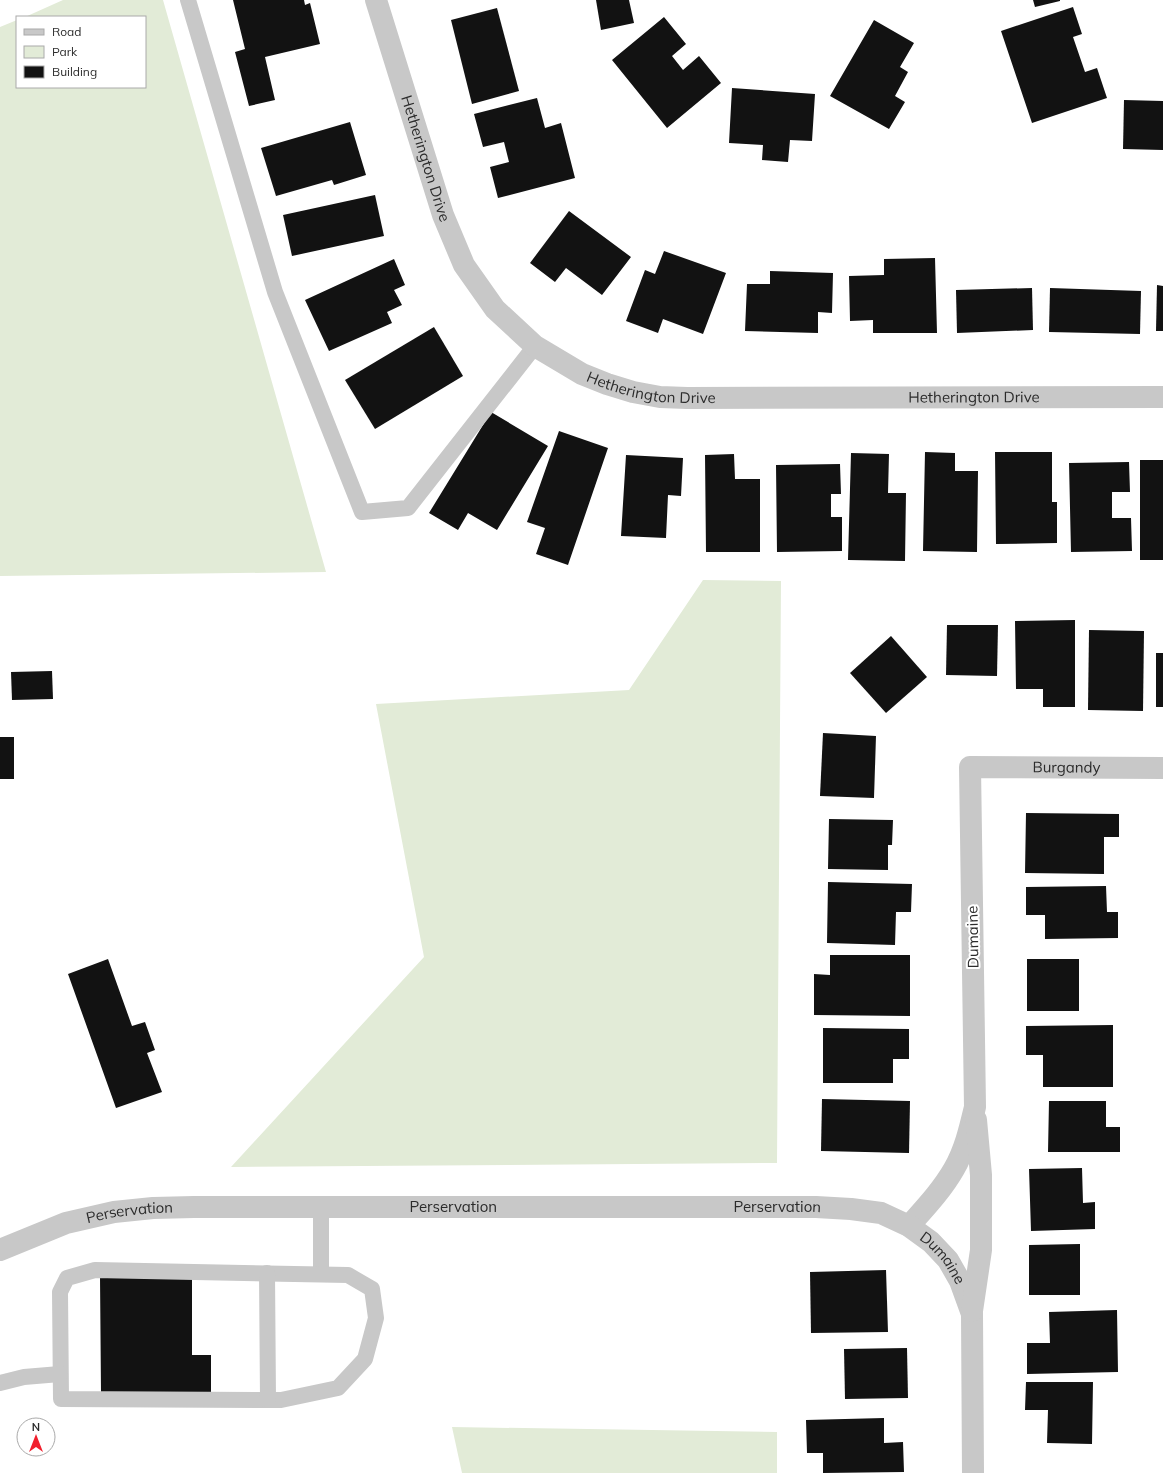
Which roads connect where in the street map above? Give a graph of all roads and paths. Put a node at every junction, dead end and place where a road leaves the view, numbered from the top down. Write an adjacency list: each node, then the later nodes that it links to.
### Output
1 (188, 0): 3 (lane)
2 (376, 0): 3 (street, Hetherington Drive)
3 (535, 346): 4 (street, Hetherington Drive)
4 (1163, 397)
5 (970, 767): 6 (street, Burgandy); 7 (street, Dumaine)
6 (1163, 768)
7 (975, 1107): 9 (street, Dumaine); 13 (street, Dumaine)
8 (321, 1207): 9 (street, Perservation); 10 (street, Perservation); 12 (lane)
9 (910, 1226): 13 (street, Dumaine)
10 (0, 1250)
11 (267, 1273): 12 (lane); 14 (lane); 16 (lane)
12 (321, 1274): 16 (lane)
13 (972, 1314): 17 (street, Dumaine)
14 (60, 1374): 15 (lane); 16 (lane)
15 (0, 1383)
16 (268, 1400)
17 (973, 1473)

